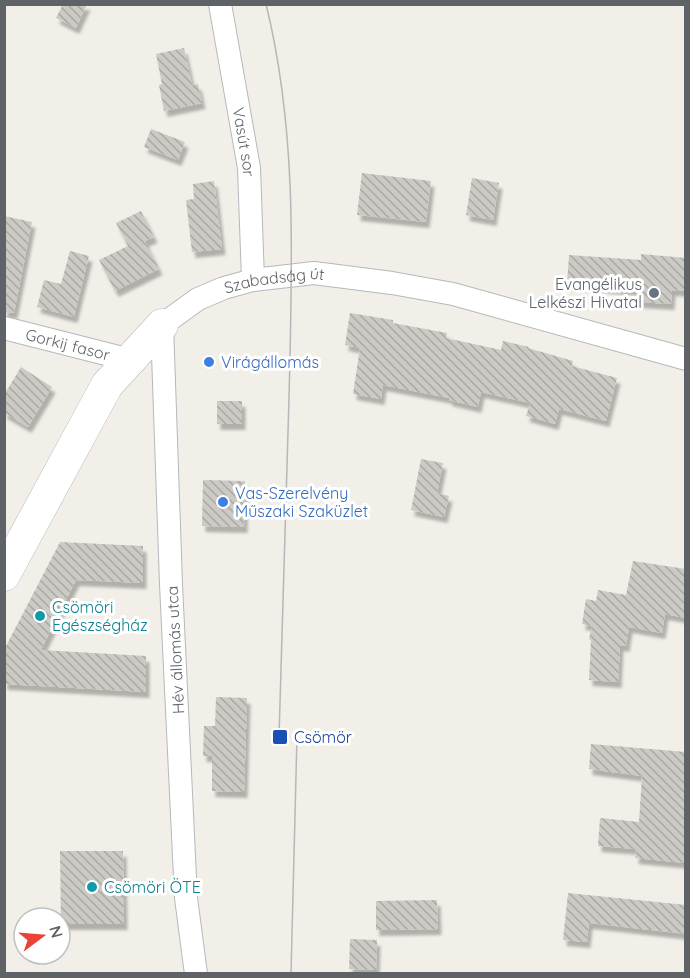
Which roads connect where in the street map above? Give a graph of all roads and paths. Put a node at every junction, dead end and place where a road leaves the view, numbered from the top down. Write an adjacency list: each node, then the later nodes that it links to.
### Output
1 (220, 4): 2 (street, Vasút sor)
2 (253, 280): 3 (street, Szabadság út); 5 (street, Szabadság út)
3 (162, 325): 6 (street, Szabadság út); 8 (street, Hév állomás utca)
4 (4, 328): 6 (street, Gorkij fasor)
5 (686, 359)
6 (130, 360): 7 (street, Szabadság út)
7 (4, 575)
8 (196, 974)

